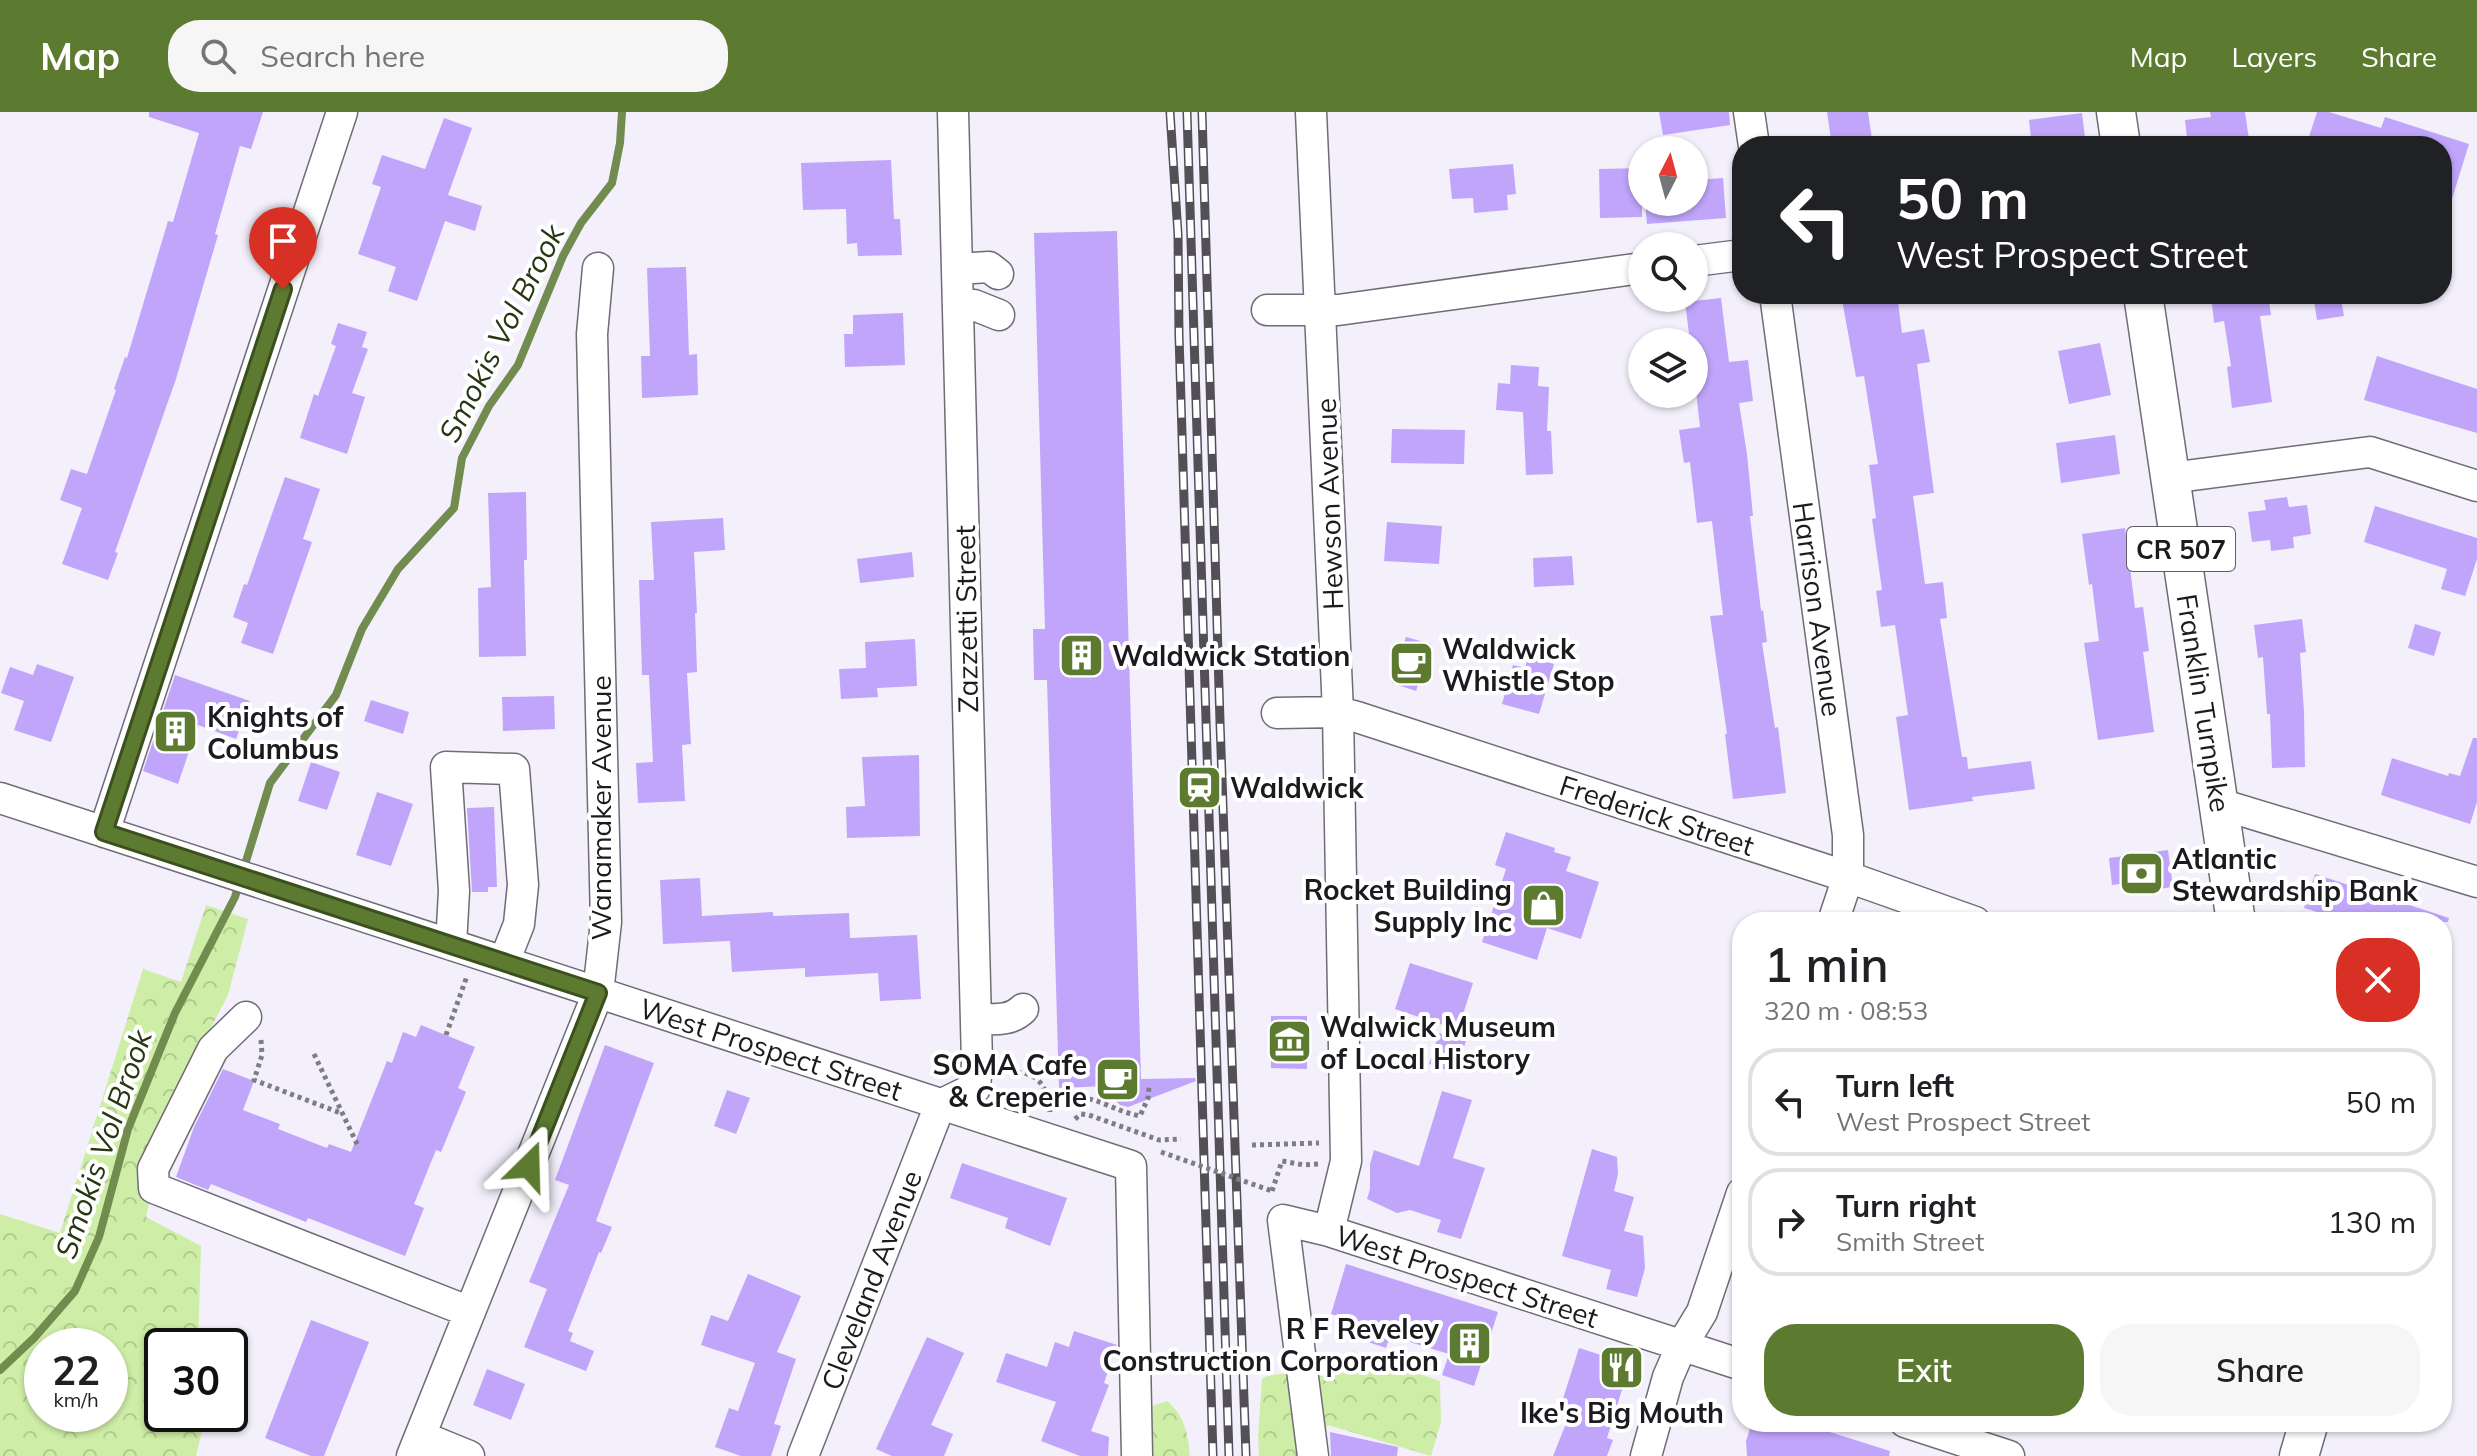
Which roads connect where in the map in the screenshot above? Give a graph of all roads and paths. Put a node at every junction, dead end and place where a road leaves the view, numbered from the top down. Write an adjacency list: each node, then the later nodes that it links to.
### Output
1 (342, 112): 26 (street)
2 (953, 112): 11 (street, Zazzetti Street)
3 (1311, 112): 18 (street, Hewson Avenue)
4 (1749, 112): 6 (street)
5 (2116, 112): 7 (main road)
6 (1753, 136)
7 (2120, 136)
8 (1732, 256): 9 (street)
9 (1708, 259)
10 (598, 268): 34 (street, Wanamaker Avenue)
11 (957, 269): 13 (street); 16 (street, Zazzetti Street)
12 (1628, 270): 18 (street)
13 (998, 274)
14 (1776, 304): 27 (street, Harrison Avenue)
15 (2144, 304): 20 (main road, Franklin Turnpike / CR 507)
16 (958, 305): 19 (street); 36 (street, Zazzetti Street)
17 (1267, 310): 18 (street)
18 (1320, 311): 22 (street, Hewson Avenue)
19 (999, 315)
20 (2170, 478): 21 (street); 25 (main road, Franklin Turnpike / CR 507)
21 (2477, 486)
22 (1338, 712): 23 (street, Frederick Street); 27 (street, Frederick Street); 54 (street, Hewson Avenue)
23 (1277, 713)
24 (0, 798): 26 (street, West Prospect Street)
25 (2220, 804): 28 (street); 31 (main road, Franklin Turnpike / CR 507)
26 (104, 832): 32 (street, West Prospect Street)
27 (1848, 877): 29 (street, Harrison Avenue); 30 (street, Frederick Street)
28 (2477, 882)
29 (1836, 912)
30 (1947, 912)
31 (2235, 912)
32 (463, 949): 33 (street, West Prospect Street); 33 (street); 38 (path)
33 (504, 962): 34 (street, West Prospect Street)
34 (598, 993): 43 (street, West Prospect Street); 55 (street, Wanamaker Avenue)
35 (1023, 1009): 36 (street)
36 (976, 1019): 40 (street, Zazzetti Street)
37 (254, 1028): 44 (path); 55 (street)
38 (446, 1035)
39 (314, 1054): 44 (path)
40 (976, 1075): 42 (path); 43 (street)
41 (1149, 1087): 42 (path)
42 (1049, 1098): 45 (path)
43 (940, 1105): 64 (street, Cleveland Avenue); 65 (street, West Prospect Street)
44 (343, 1114): 49 (path)
45 (1050, 1115)
46 (1073, 1123): 47 (path)
47 (1181, 1139)
48 (1252, 1145): 51 (path)
49 (359, 1148)
50 (1161, 1152): 52 (path, bridge)
51 (1320, 1164)
52 (1304, 1165)
53 (1732, 1223): 56 (street)
54 (1329, 1231): 56 (street, West Prospect Street); 66 (street, West Prospect Street)
55 (470, 1312): 61 (street, Wanamaker Avenue)
56 (1682, 1345): 57 (street, West Prospect Street); 67 (street)
57 (1732, 1362)
58 (1935, 1432): 62 (street)
59 (2307, 1432): 68 (main road)
60 (2312, 1432): 69 (main road)
61 (416, 1446): 63 (street)
62 (2005, 1455)
63 (469, 1456)
64 (803, 1456)
65 (1137, 1456)
66 (1313, 1456)
67 (1646, 1456)
68 (2299, 1456)
69 (2316, 1456)

